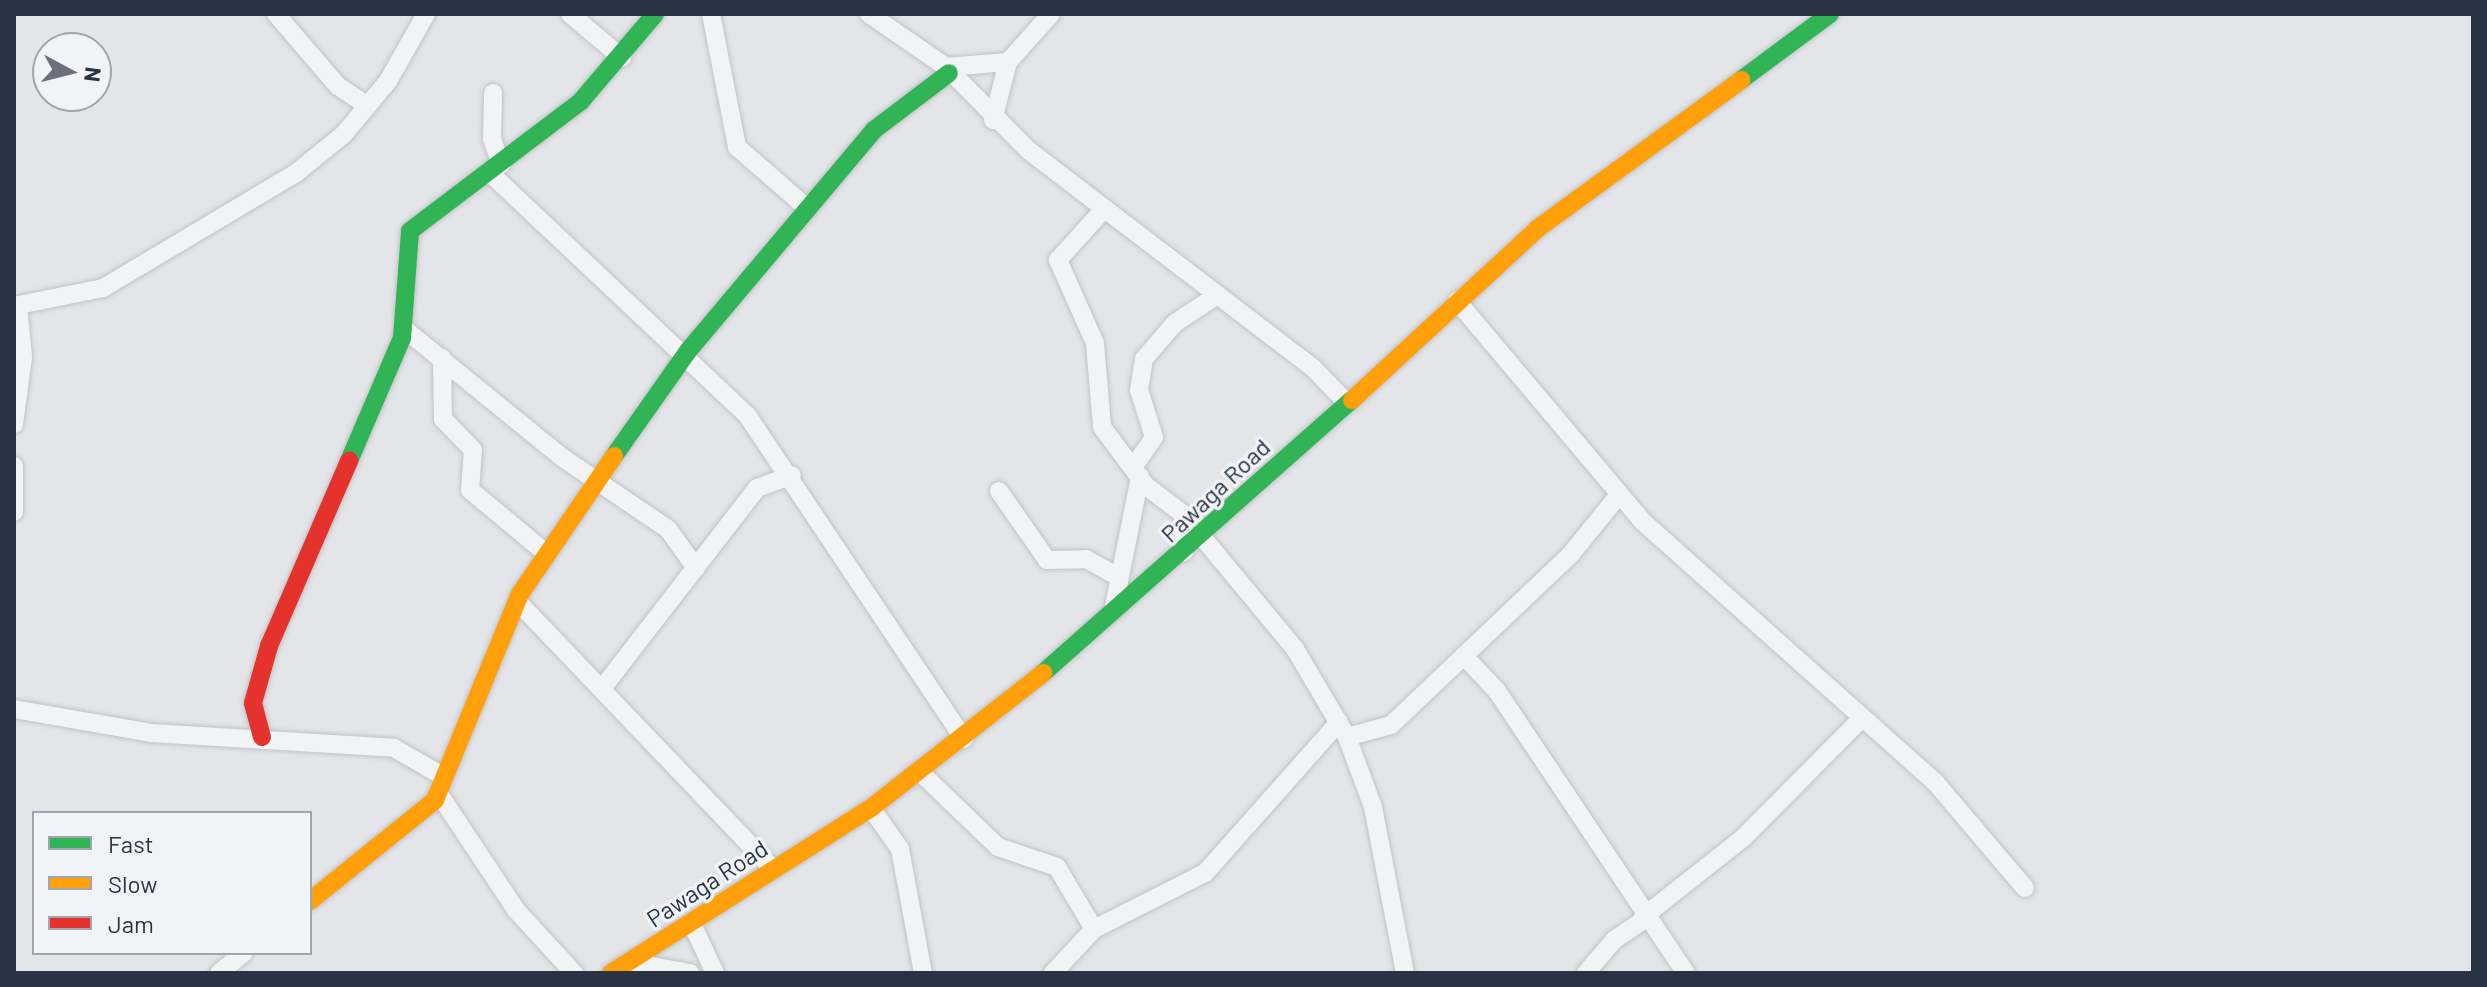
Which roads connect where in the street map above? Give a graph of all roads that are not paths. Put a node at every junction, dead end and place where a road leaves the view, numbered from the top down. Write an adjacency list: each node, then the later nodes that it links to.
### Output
1 (276, 14): 13 (street)
2 (426, 14): 13 (street)
3 (570, 14): 9 (street)
4 (655, 14): 9 (street)
5 (711, 14): 16 (street)
6 (869, 14): 11 (street)
7 (1051, 14): 10 (street)
8 (1830, 14): 19 (street, Pawaga Road)
9 (622, 58): 15 (street)
10 (1008, 62): 11 (street); 14 (street)
11 (948, 70): 14 (street); 16 (street)
12 (493, 93): 15 (street)
13 (366, 105): 20 (street)
14 (993, 120): 17 (street)
15 (496, 169): 21 (street); 23 (street)
16 (806, 207): 23 (street)
17 (1104, 209): 18 (street); 28 (street)
18 (1213, 298): 25 (street); 28 (street)
19 (1457, 301): 25 (street, Pawaga Road); 32 (street)
20 (16, 306): 22 (street)
21 (403, 328): 24 (street); 46 (street)
22 (18, 333): 26 (street)
23 (688, 351): 29 (street); 30 (street)
24 (442, 358): 30 (street); 36 (street)
25 (1345, 401): 34 (street, Pawaga Road)
26 (14, 424)
27 (14, 466): 33 (street)
28 (1137, 471): 35 (street); 38 (street)
29 (792, 475): 37 (street); 47 (street)
30 (598, 481): 36 (street); 37 (street)
31 (999, 491): 38 (street)
32 (1618, 496): 41 (street); 44 (street)
33 (14, 512)
34 (1203, 538): 35 (street, Pawaga Road); 45 (street)
35 (1184, 552): 40 (street, Pawaga Road)
36 (546, 553): 39 (street)
37 (696, 568): 42 (street)
38 (1118, 577): 40 (street)
39 (517, 601): 42 (street); 49 (street)
40 (1114, 606): 47 (street, Pawaga Road)
41 (1464, 656): 45 (street); 54 (street)
42 (604, 686): 51 (street)
43 (14, 709): 46 (street)
44 (1862, 718): 52 (street); 54 (street)
45 (1343, 729): 56 (street); 59 (street)
46 (262, 737): 49 (street)
47 (964, 739): 48 (street, Pawaga Road)
48 (920, 772): 50 (street, Pawaga Road); 56 (street)
49 (442, 786): 53 (street); 61 (street)
50 (871, 808): 51 (street, Pawaga Road); 65 (street)
51 (773, 869): 55 (street, Pawaga Road)
52 (2025, 888)
53 (312, 899)
54 (1644, 918): 67 (street); 68 (street)
55 (691, 922): 58 (street, Pawaga Road); 64 (street)
56 (1094, 929): 66 (street)
57 (242, 955): 60 (street)
58 (630, 962): 62 (street, Pawaga Road); 63 (street)
59 (1400, 972)
60 (219, 973)
61 (574, 973)
62 (611, 973)
63 (690, 973)
64 (715, 973)
65 (923, 973)
66 (1053, 973)
67 (1586, 973)
68 (1686, 973)

